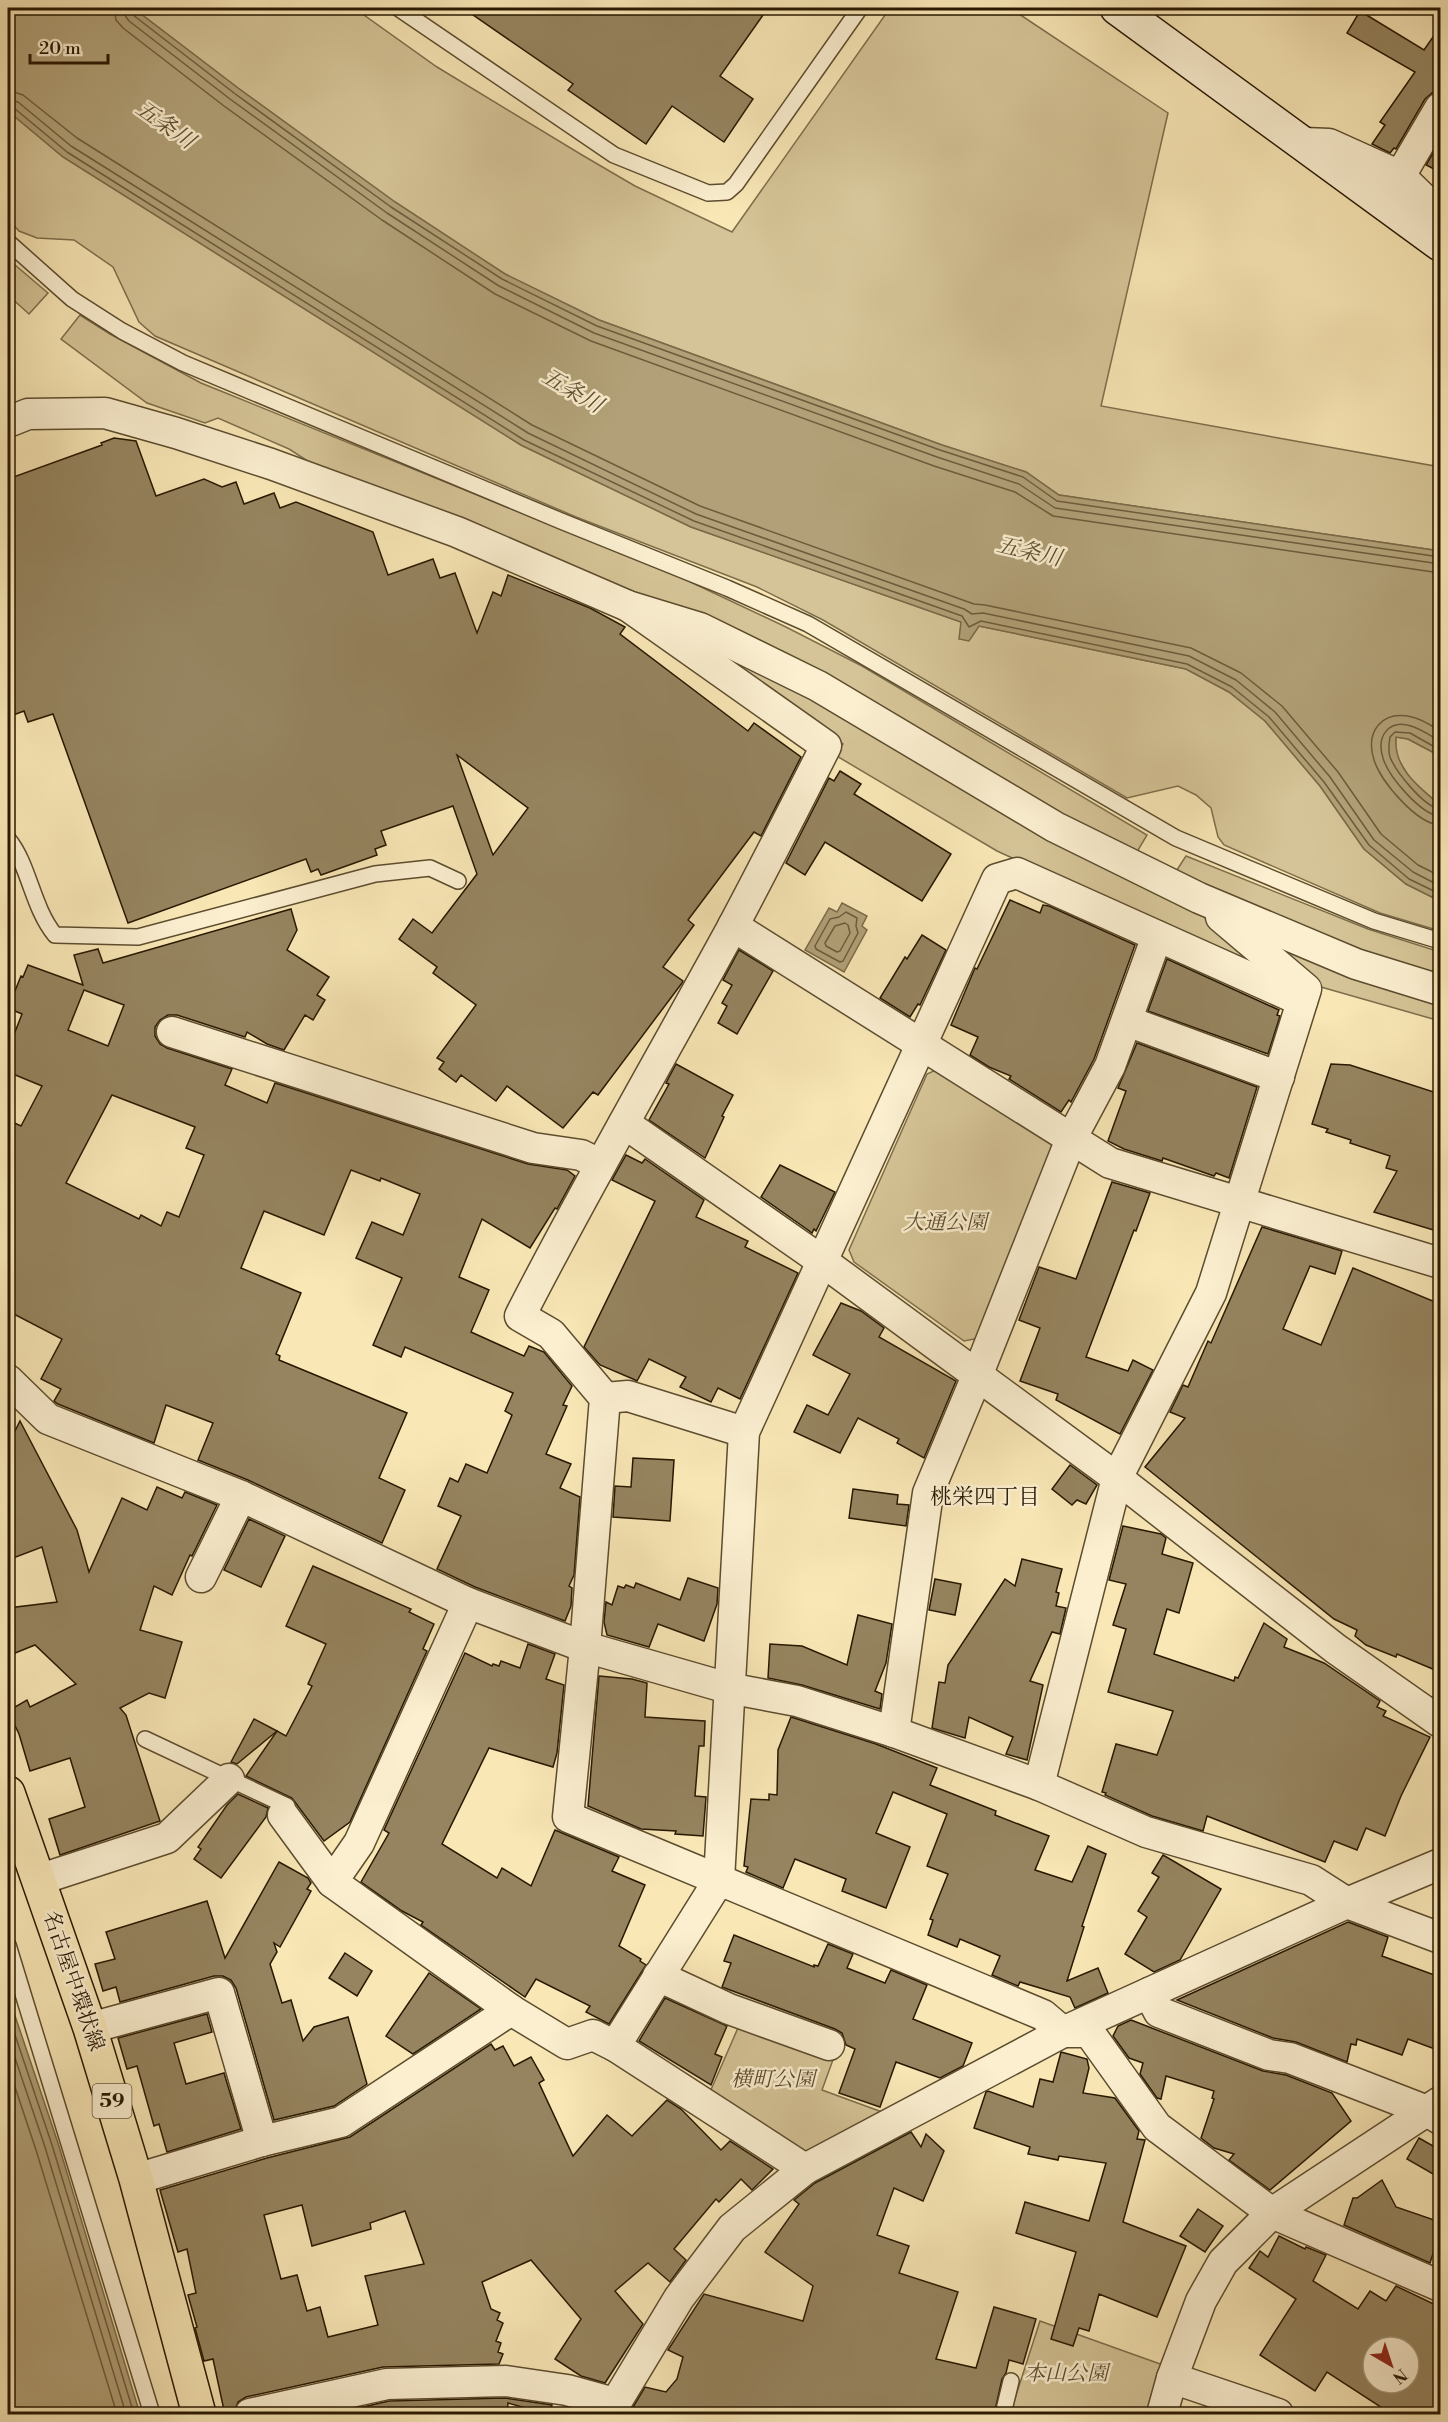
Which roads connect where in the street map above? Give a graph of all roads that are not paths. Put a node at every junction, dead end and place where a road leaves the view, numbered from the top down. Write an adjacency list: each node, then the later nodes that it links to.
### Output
1 (398, 8): 2 (lane)
2 (860, 8)
3 (1117, 8): 5 (street)
4 (1440, 108): 6 (street)
5 (1304, 143): 6 (street); 9 (street)
6 (1400, 176): 7 (street)
7 (1440, 215)
8 (8, 242): 17 (lane)
9 (1440, 244)
10 (8, 422): 11 (street)
11 (628, 606): 14 (street); 15 (street)
12 (8, 839): 13 (lane)
13 (458, 881)
14 (1199, 898): 18 (street); 19 (street)
15 (733, 926): 22 (street); 24 (street)
16 (1157, 936): 19 (street); 20 (street); 22 (street)
17 (1440, 941)
18 (1440, 990)
19 (1302, 1001): 23 (street)
20 (1127, 1020): 23 (street); 25 (street)
21 (172, 1032): 26 (street)
22 (920, 1043): 25 (street); 28 (street)
23 (1279, 1077): 27 (street)
24 (624, 1123): 26 (street); 28 (street)
25 (1071, 1138): 27 (street); 30 (street)
26 (599, 1164): 32 (street)
27 (1241, 1201): 29 (street); 34 (street)
28 (822, 1262): 30 (street); 33 (street)
29 (1440, 1263)
30 (977, 1376): 34 (street); 41 (street)
31 (8, 1380): 35 (street)
32 (605, 1398): 33 (street); 38 (street)
33 (744, 1432): 39 (street)
34 (1118, 1478): 40 (street); 44 (street)
35 (241, 1496): 36 (street); 37 (street)
36 (201, 1576)
37 (468, 1603): 38 (street); 50 (street)
38 (585, 1647): 39 (street); 49 (street)
39 (728, 1688): 41 (street); 49 (street)
40 (1440, 1722)
41 (894, 1732): 44 (street)
42 (146, 1739): 43 (lane)
43 (229, 1779): 46 (lane); 48 (street)
44 (1039, 1785): 51 (street)
45 (8, 1793): 48 (main road, 名古屋中環状線 / 59)
46 (283, 1815): 50 (street)
47 (1440, 1864): 51 (street)
48 (38, 1880): 57 (main road, 名古屋中環状線 / 59)
49 (719, 1880): 54 (street); 58 (street)
50 (332, 1882): 56 (street)
51 (1347, 1903): 52 (street); 55 (street)
52 (1440, 1938)
53 (8, 1945): 70 (lane)
54 (658, 1976): 59 (street); 60 (street)
55 (1149, 1993): 58 (street); 61 (street)
56 (511, 2010): 60 (street); 62 (street)
57 (90, 2028): 62 (street); 64 (main road, 名古屋中環状線 / 59)
58 (1063, 2032): 63 (street); 65 (street)
59 (829, 2045)
60 (615, 2046): 63 (street)
61 (1436, 2110): 65 (street)
62 (262, 2141): 64 (street)
63 (805, 2169): 69 (street)
64 (136, 2179): 71 (main road, 名古屋中環状線 / 59)
65 (1272, 2213): 66 (street); 67 (street)
66 (1440, 2286)
67 (1172, 2378): 74 (street); 75 (street)
68 (1011, 2381): 73 (lane)
69 (617, 2410): 72 (street)
70 (153, 2415)
71 (199, 2415)
72 (250, 2415)
73 (1003, 2415)
74 (1162, 2415)
75 (1278, 2415)

